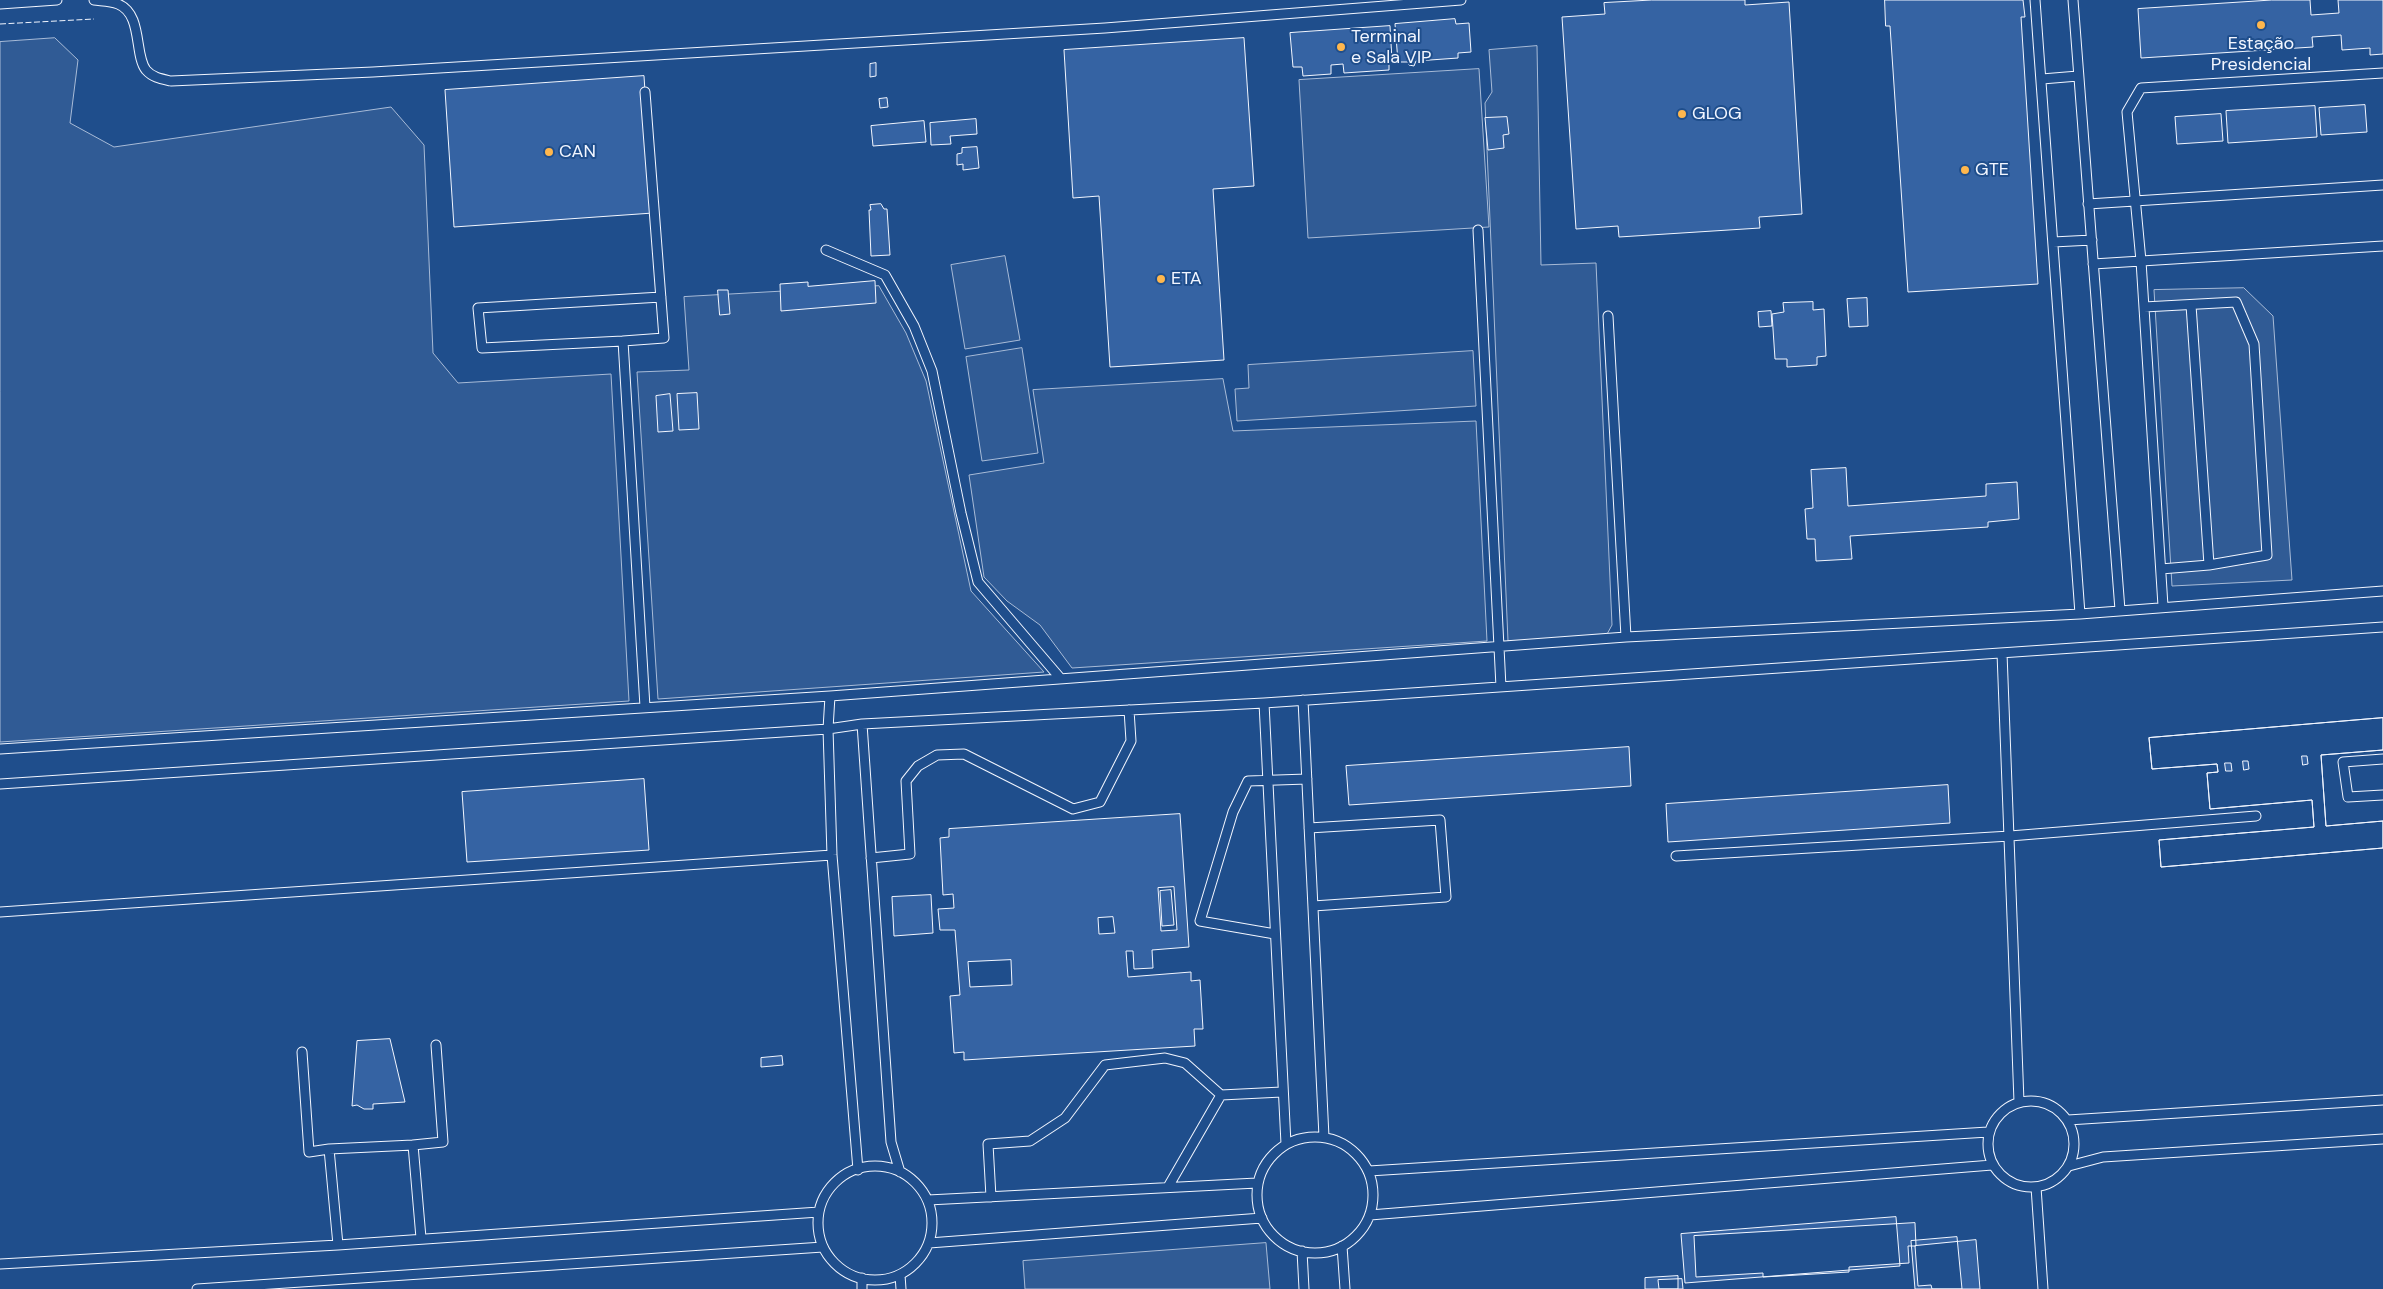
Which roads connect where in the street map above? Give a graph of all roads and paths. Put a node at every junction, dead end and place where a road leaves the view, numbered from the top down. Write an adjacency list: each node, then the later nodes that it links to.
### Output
1 (58, 0): 6 (lane)
2 (94, 0): 3 (lane)
3 (1460, 0)
4 (2035, 0): 9 (lane)
5 (2074, 0): 8 (lane)
6 (0, 4)
7 (2383, 73): 12 (lane)
8 (2078, 76): 9 (lane); 13 (lane)
9 (2042, 79): 16 (lane)
10 (645, 92): 21 (lane)
11 (2383, 185): 12 (lane)
12 (2136, 201): 13 (lane); 19 (lane)
13 (2088, 204): 15 (lane)
14 (1478, 230): 34 (lane)
15 (2092, 240): 16 (lane); 20 (lane)
16 (2053, 242): 31 (lane)
17 (2383, 246): 19 (lane)
18 (826, 250): 36 (lane)
19 (2141, 261): 20 (lane); 23 (lane)
20 (2093, 264): 30 (lane)
21 (661, 297): 25 (lane); 25 (lane)
22 (2191, 305): 23 (lane); 26 (lane); 26 (lane)
23 (2144, 307): 27 (lane)
24 (1608, 316): 33 (lane)
25 (623, 340): 41 (lane)
26 (2208, 565): 27 (lane)
27 (2161, 569): 29 (lane)
28 (2383, 591): 29 (lane)
29 (2163, 606): 30 (lane)
30 (2120, 610): 31 (lane)
31 (2080, 614): 33 (lane)
32 (2383, 627): 35 (lane)
33 (1626, 637): 34 (lane)
34 (1500, 647): 36 (lane); 37 (lane)
35 (2002, 654): 37 (lane); 53 (lane)
36 (1061, 679): 38 (lane)
37 (1501, 687): 39 (lane)
38 (830, 696): 41 (lane); 44 (lane)
39 (1303, 700): 40 (lane); 47 (lane)
40 (1264, 703): 42 (lane); 48 (lane)
41 (645, 707): 45 (lane)
42 (1129, 710): 43 (lane); 56 (lane)
43 (862, 724): 44 (lane); 56 (lane)
44 (828, 729): 49 (lane); 54 (lane)
45 (0, 749)
46 (2383, 760): 50 (lane)
47 (1307, 779): 48 (lane); 52 (lane)
48 (1267, 781): 59 (lane); 59 (lane)
49 (0, 784)
50 (2383, 795)
51 (2256, 816): 53 (lane)
52 (1309, 828): 57 (lane); 57 (lane)
53 (2010, 836): 55 (lane); 65 (lane)
54 (832, 855): 58 (lane); 75 (lane)
55 (1676, 856)
56 (871, 858): 76 (lane)
57 (1313, 906): 68 (lane)
58 (0, 912)
59 (1275, 934): 62 (lane)
60 (436, 1045): 71 (lane)
61 (302, 1052): 72 (lane)
62 (1282, 1092): 63 (lane); 70 (lane)
63 (1221, 1096): 79 (lane); 81 (lane)
64 (2383, 1100): 66 (lane)
65 (2018, 1102): 66 (lane); 67 (lane)
66 (2068, 1120): 74 (lane)
67 (1988, 1132): 73 (lane); 77 (lane)
68 (1324, 1137): 70 (lane); 77 (lane)
69 (2383, 1139): 74 (lane)
70 (1286, 1144): 78 (lane)
71 (413, 1145): 72 (lane); 86 (lane)
72 (329, 1149): 88 (lane)
73 (1992, 1165): 80 (lane); 84 (lane)
74 (2069, 1166): 80 (lane)
75 (858, 1170): 76 (lane); 83 (lane)
76 (900, 1172): 82 (lane)
77 (1369, 1172): 84 (lane)
78 (1257, 1182): 79 (lane); 85 (lane)
79 (1168, 1187): 81 (lane)
80 (2036, 1187): 100 (lane)
81 (991, 1197): 82 (lane)
82 (928, 1200): 87 (lane)
83 (819, 1212): 86 (lane); 90 (lane)
84 (1370, 1215): 89 (lane)
85 (1262, 1218): 87 (lane); 91 (lane)
86 (421, 1238): 88 (lane)
87 (929, 1243): 93 (lane)
88 (338, 1245): 92 (lane)
89 (1342, 1246): 91 (lane); 99 (lane)
90 (823, 1247): 94 (lane); 95 (lane)
91 (1302, 1251): 98 (lane)
92 (0, 1264)
93 (900, 1275): 94 (lane); 97 (lane)
94 (862, 1278): 96 (lane)
95 (197, 1289)
96 (862, 1289)
97 (901, 1289)
98 (1304, 1289)
99 (1345, 1289)
100 (2042, 1289)

